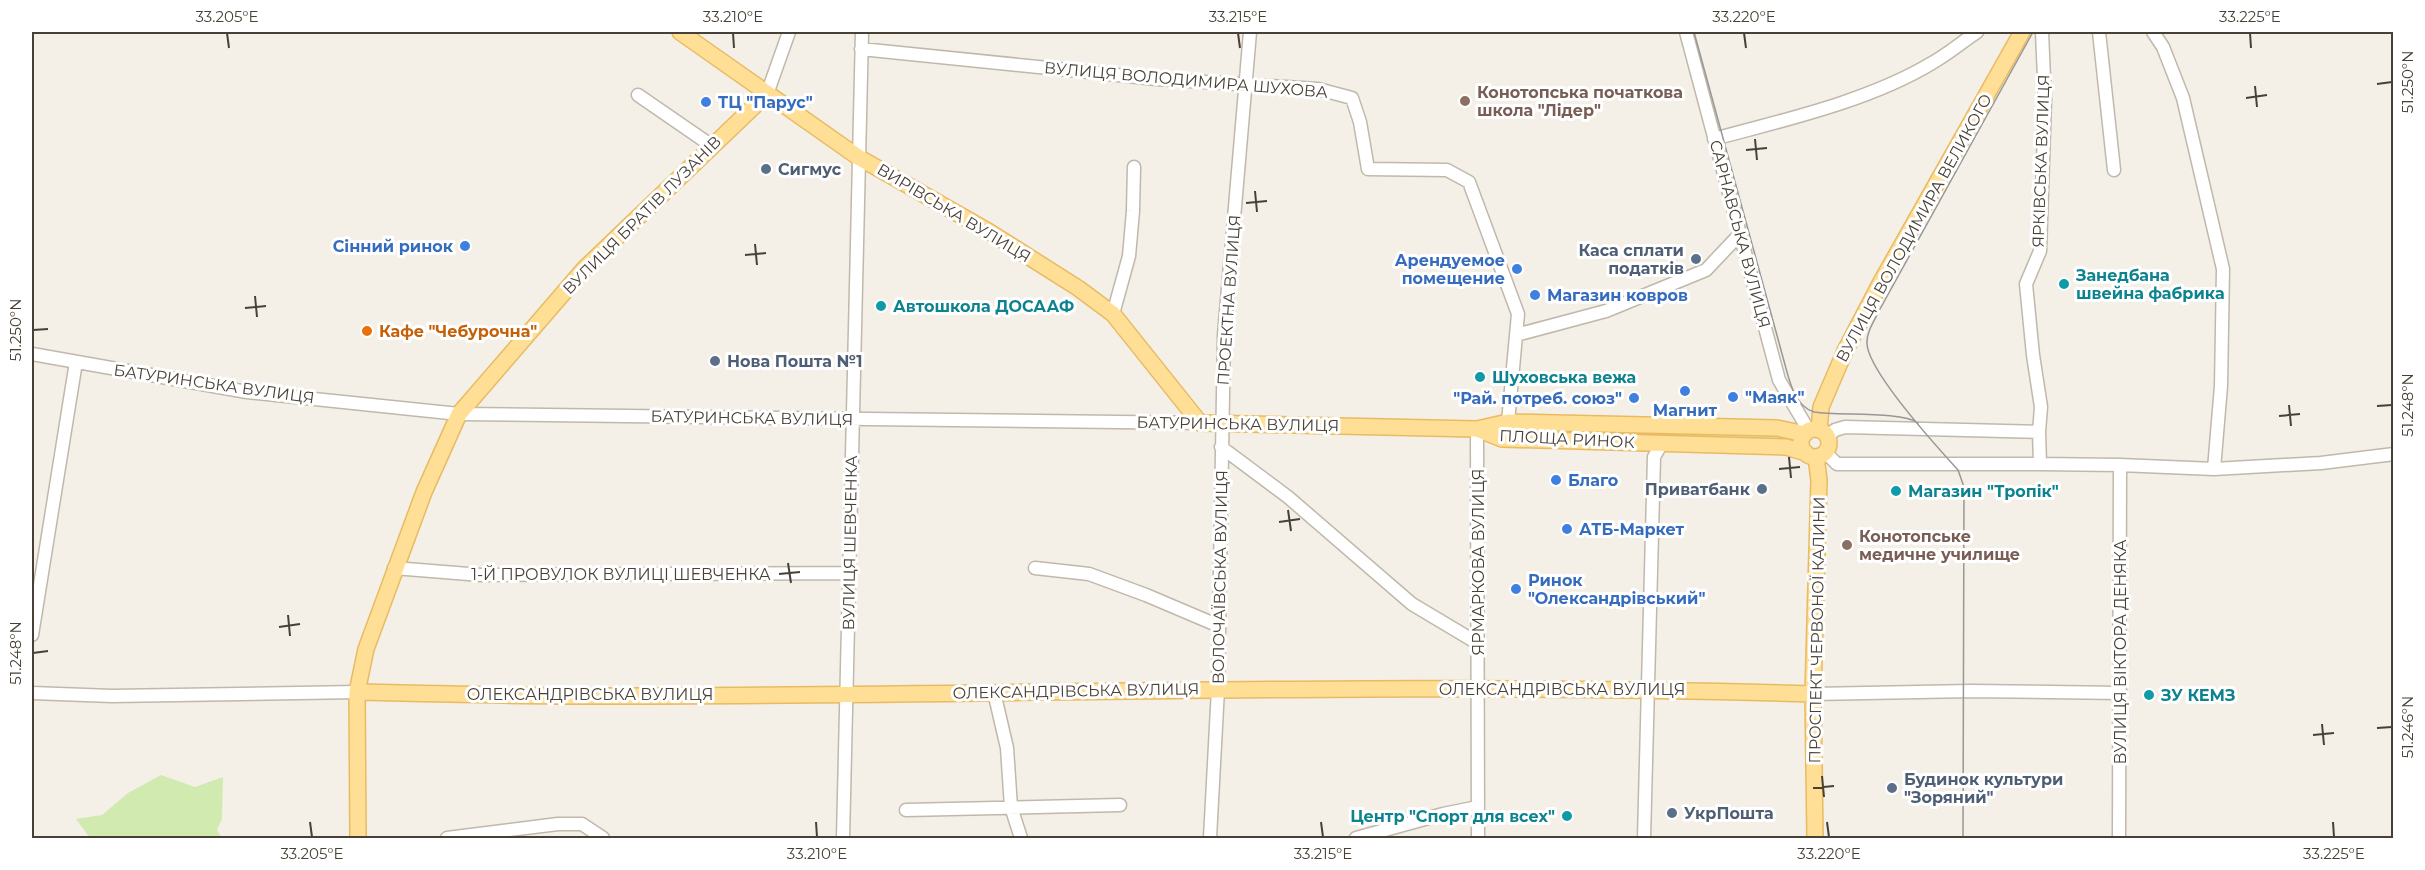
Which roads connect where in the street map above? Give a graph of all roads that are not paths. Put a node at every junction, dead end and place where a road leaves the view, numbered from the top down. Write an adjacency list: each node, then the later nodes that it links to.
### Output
1 (680, 32): 13 (main road, ВИРІВСЬКА ВУЛИЦЯ)
2 (789, 32): 13 (street)
3 (862, 32): 11 (street, ВУЛИЦЯ ШЕВЧЕНКА)
4 (1250, 32): 12 (street, ПРОЕКТНА ВУЛИЦЯ)
5 (1686, 32): 15 (street, САРНАВСЬКА ВУЛИЦЯ)
6 (1977, 32): 15 (street)
7 (2022, 32): 32 (main road, ВУЛИЦЯ ВОЛОДИМИРА ВЕЛИКОГО)
8 (2042, 32): 31 (street, ЯРКІВСЬКА ВУЛИЦЯ)
9 (2099, 32): 19 (street)
10 (2153, 32): 38 (street)
11 (861, 50): 12 (street, ВУЛИЦЯ ВОЛОДИМИРА ШУХОВА); 17 (street, ВУЛИЦЯ ШЕВЧЕНКА)
12 (1246, 85): 22 (street, ВУЛИЦЯ ВОЛОДИМИРА ШУХОВА); 29 (street, ПРОЕКТНА ВУЛИЦЯ)
13 (767, 94): 16 (main road, ВУЛИЦЯ БРАТІВ ЛУЗАНІВ); 17 (main road, ВИРІВСЬКА ВУЛИЦЯ)
14 (639, 95): 16 (street)
15 (1714, 139): 20 (street, САРНАВСЬКА ВУЛИЦЯ)
16 (712, 146): 25 (main road, ВУЛИЦЯ БРАТІВ ЛУЗАНІВ)
17 (858, 156): 21 (main road, ВИРІВСЬКА ВУЛИЦЯ); 26 (street, ВУЛИЦЯ ШЕВЧЕНКА)
18 (1134, 167): 21 (street)
19 (2114, 170)
20 (1740, 234): 22 (street); 32 (street, САРНАВСЬКА ВУЛИЦЯ)
21 (1113, 314): 28 (main road, ВИРІВСЬКА ВУЛИЦЯ)
22 (1516, 335): 27 (street, ВУЛИЦЯ ВОЛОДИМИРА ШУХОВА)
23 (32, 354): 24 (street, БАТУРИНСЬКА ВУЛИЦЯ)
24 (76, 362): 25 (street, БАТУРИНСЬКА ВУЛИЦЯ); 43 (street)
25 (459, 414): 26 (street, БАТУРИНСЬКА ВУЛИЦЯ); 39 (main road, ВУЛИЦЯ БРАТІВ ЛУЗАНІВ)
26 (853, 420): 28 (street, БАТУРИНСЬКА ВУЛИЦЯ); 41 (street, ВУЛИЦЯ ШЕВЧЕНКА)
27 (1508, 422): 30 (main road, ПЛОЩА РИНОК); 32 (main road, ПЛОЩА РИНОК)
28 (1200, 423): 29 (main road, БАТУРИНСЬКА ВУЛИЦЯ)
29 (1222, 424): 30 (main road, БАТУРИНСЬКА ВУЛИЦЯ); 34 (street, ВОЛОЧАЇВСЬКА ВУЛИЦЯ)
30 (1477, 429): 33 (main road, ПЛОЩА РИНОК); 44 (street, ЯРМАРКОВА ВУЛИЦЯ)
31 (2039, 432): 32 (street); 36 (street, ЯРКІВСЬКА ВУЛИЦЯ)
32 (1815, 442): 33 (main road, ПЛОЩА РИНОК); 36 (street); 53 (main road, ПРОСПЕКТ ЧЕРВОНОЇ КАЛИНИ)
33 (1662, 443): 47 (street)
34 (1221, 447): 42 (street, ВОЛОЧАЇВСЬКА ВУЛИЦЯ); 44 (street)
35 (2394, 454): 38 (street)
36 (2040, 464): 37 (street)
37 (2120, 465): 38 (street); 52 (street, ВУЛИЦЯ ВІКТОРА ДЕНЯКА)
38 (2214, 469)
39 (394, 568): 41 (street, 1-Й ПРОВУЛОК ВУЛИЦІ ШЕВЧЕНКА); 48 (main road, ВУЛИЦЯ БРАТІВ ЛУЗАНІВ)
40 (1035, 568): 42 (street)
41 (848, 573): 51 (street, ВУЛИЦЯ ШЕВЧЕНКА)
42 (1219, 627): 46 (street, ВОЛОЧАЇВСЬКА ВУЛИЦЯ)
43 (32, 635)
44 (1479, 644): 45 (street, ЯРМАРКОВА ВУЛИЦЯ)
45 (1478, 688): 46 (main road, ОЛЕКСАНДРІВСЬКА ВУЛИЦЯ); 47 (main road, ОЛЕКСАНДРІВСЬКА ВУЛИЦЯ); 56 (street, ЯРМАРКОВА ВУЛИЦЯ)
46 (1218, 689): 49 (main road, ОЛЕКСАНДРІВСЬКА ВУЛИЦЯ); 63 (street, ВОЛОЧАЇВСЬКА ВУЛИЦЯ)
47 (1647, 689): 53 (main road, ОЛЕКСАНДРІВСЬКА ВУЛИЦЯ); 66 (street)
48 (357, 692): 50 (street, ОЛЕКСАНДРІВСЬКА ВУЛИЦЯ); 51 (main road, ОЛЕКСАНДРІВСЬКА ВУЛИЦЯ); 58 (main road, ВУЛИЦЯ БРАТІВ ЛУЗАНІВ)
49 (994, 692): 51 (main road, ОЛЕКСАНДРІВСЬКА ВУЛИЦЯ); 55 (street)
50 (32, 693)
51 (847, 693): 61 (street, ВУЛИЦЯ ШЕВЧЕНКА)
52 (2121, 693): 53 (street, ОЛЕКСАНДРІВСЬКА ВУЛИЦЯ); 68 (street, ВУЛИЦЯ ВІКТОРА ДЕНЯКА)
53 (1813, 694): 67 (main road, ПРОСПЕКТ ЧЕРВОНОЇ КАЛИНИ)
54 (1120, 805): 55 (street)
55 (1011, 807): 57 (street); 62 (street)
56 (1478, 807): 64 (street); 65 (street, ЯРМАРКОВА ВУЛИЦЯ)
57 (906, 810)
58 (358, 838)
59 (447, 838): 60 (street)
60 (603, 838)
61 (843, 838)
62 (1021, 838)
63 (1210, 838)
64 (1356, 838)
65 (1478, 838)
66 (1644, 838)
67 (1815, 838)
68 (2119, 838)

